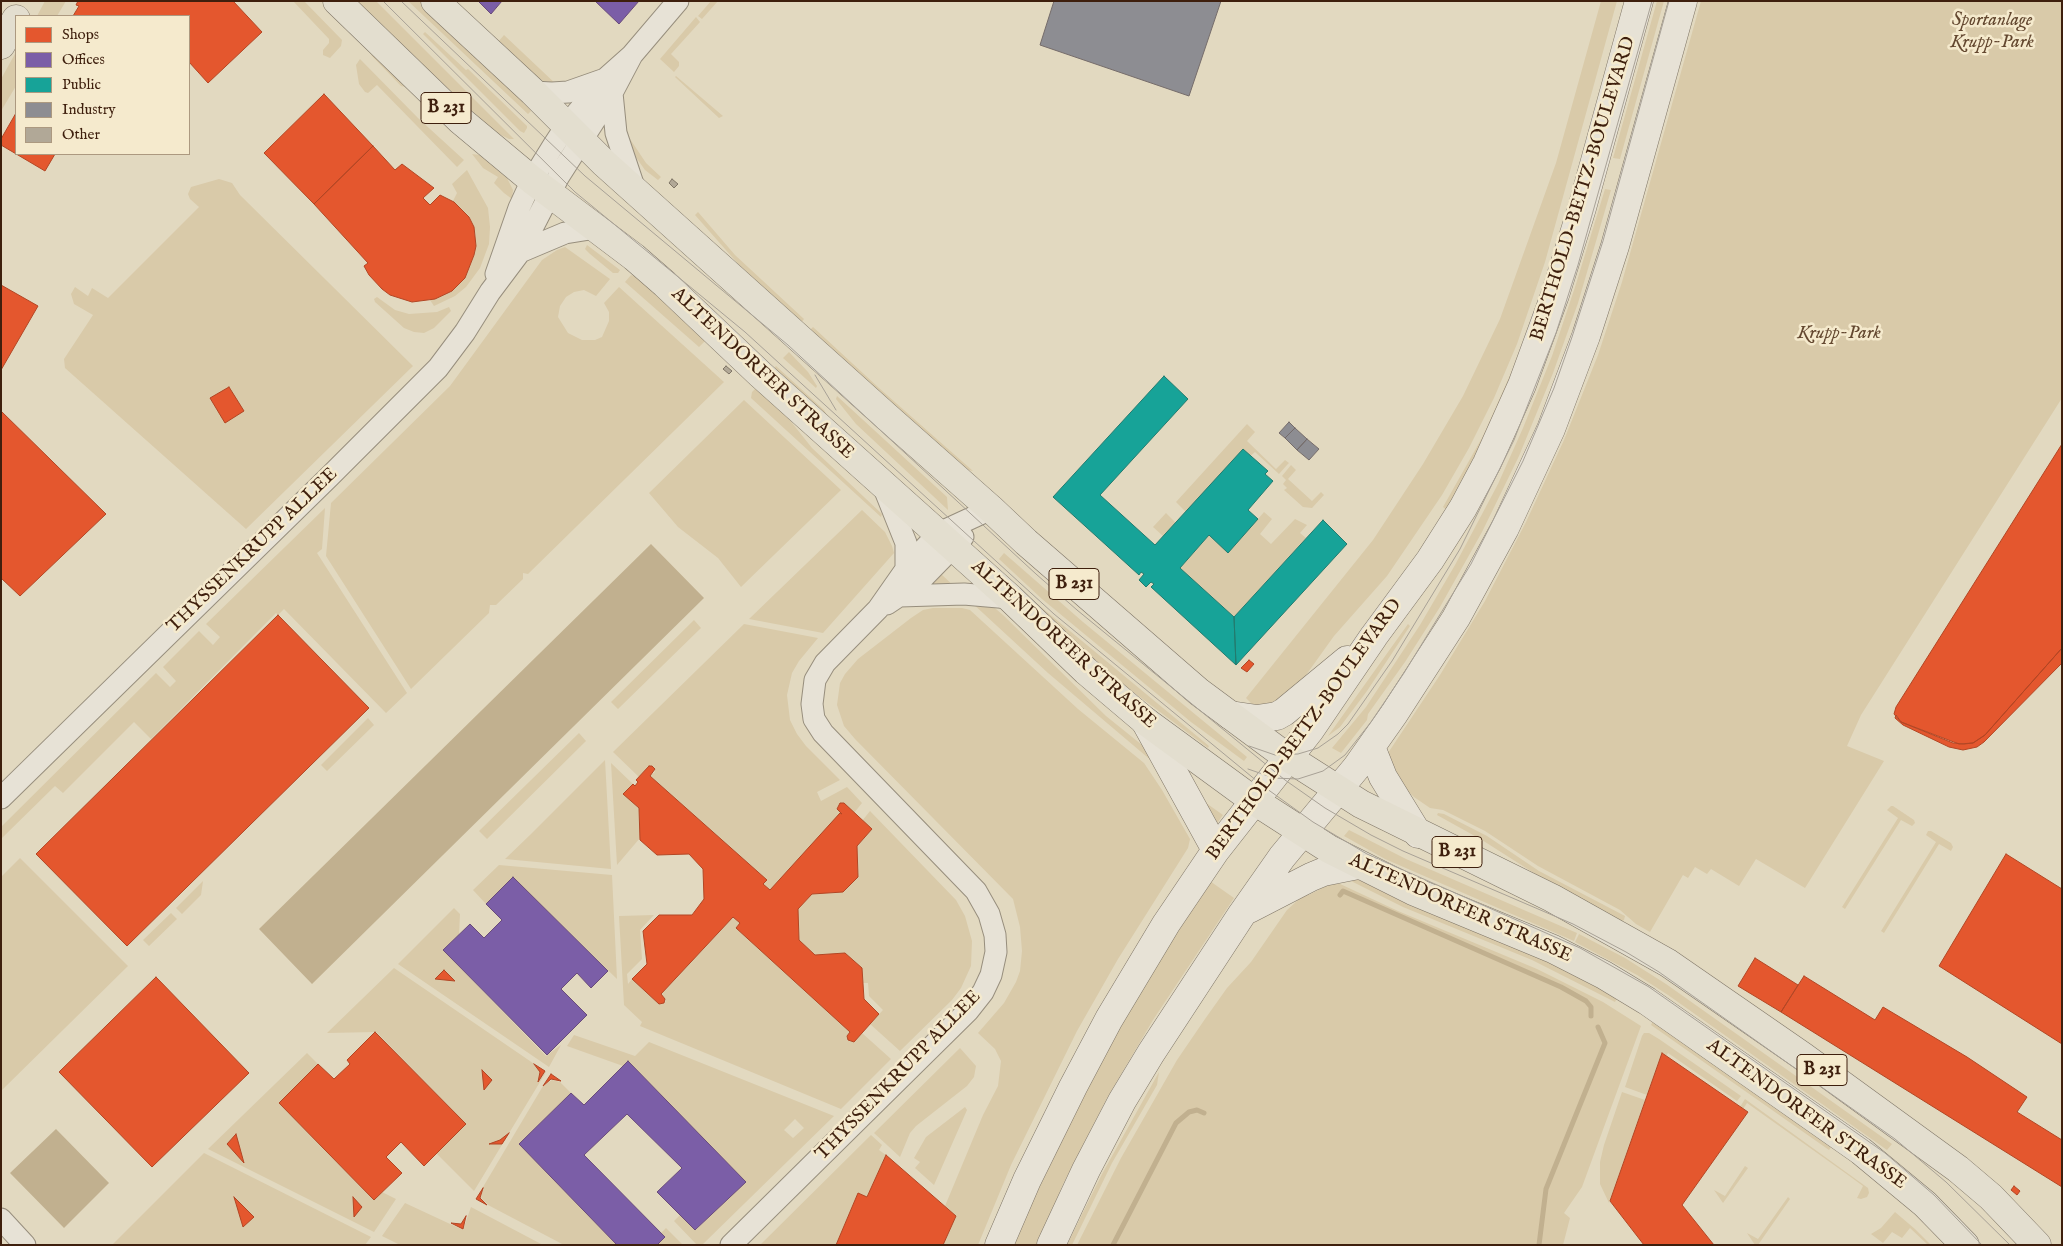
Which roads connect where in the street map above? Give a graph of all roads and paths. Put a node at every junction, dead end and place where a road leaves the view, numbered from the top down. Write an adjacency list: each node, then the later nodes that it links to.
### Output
1 (26, 1): 7 (main road)
2 (337, 1): 13 (main road, ALTENDORFER STRASSE / B 231)
3 (435, 1): 11 (main road, B 231)
4 (678, 1): 10 (street)
5 (1639, 1): 25 (main road, BERTHOLD-BEITZ-BOULEVARD)
6 (1683, 1): 28 (main road)
7 (18, 15)
8 (15, 20): 9 (main road)
9 (1, 45)
10 (608, 86): 11 (street); 12 (street); 14 (street)
11 (533, 92): 12 (main road, B 231)
12 (574, 134): 13 (street); 14 (main road, B 231)
13 (541, 187): 15 (main road, ALTENDORFER STRASSE / B 231); 16 (street, THYSSENKRUPP ALLEE); 17 (street, THYSSENKRUPP ALLEE)
14 (636, 190): 19 (main road, B 231)
15 (596, 228): 16 (street); 18 (main road, ALTENDORFER STRASSE / B 231)
16 (520, 252): 17 (street, THYSSENKRUPP ALLEE)
17 (490, 292): 31 (street, THYSSENKRUPP ALLEE)
18 (883, 485): 20 (main road, ALTENDORFER STRASSE / B 231); 21 (street)
19 (991, 508): 20 (street, THYSSENKRUPP ALLEE); 26 (main road, B 231)
20 (946, 540): 21 (street, THYSSENKRUPP ALLEE); 22 (street, THYSSENKRUPP ALLEE); 23 (main road, ALTENDORFER STRASSE / B 231)
21 (906, 569): 24 (street, THYSSENKRUPP ALLEE)
22 (900, 596): 23 (street, THYSSENKRUPP ALLEE); 24 (street, THYSSENKRUPP ALLEE)
23 (1010, 598): 27 (main road, ALTENDORFER STRASSE / B 231)
24 (878, 608): 40 (street, THYSSENKRUPP ALLEE)
25 (1374, 636): 26 (main road); 29 (main road, BERTHOLD-BEITZ-BOULEVARD)
26 (1230, 716): 29 (main road, B 231)
27 (1146, 721): 32 (main road, ALTENDORFER STRASSE / B 231); 35 (main road)
28 (1371, 748): 30 (main road); 34 (main road)
29 (1288, 758): 30 (main road, B 231); 32 (main road, BERTHOLD-BEITZ-BOULEVARD)
30 (1338, 791): 33 (main road); 34 (main road, B 231)
31 (1, 798)
32 (1253, 800): 33 (main road, ALTENDORFER STRASSE / B 231); 35 (main road, BERTHOLD-BEITZ-BOULEVARD)
33 (1303, 833): 36 (main road, ALTENDORFER STRASSE / B 231); 37 (main road)
34 (1418, 834): 44 (main road, B 231)
35 (1216, 850): 41 (main road, BERTHOLD-BEITZ-BOULEVARD)
36 (1358, 865): 37 (main road); 43 (main road, ALTENDORFER STRASSE / B 231)
37 (1242, 914): 42 (main road)
38 (1, 1218): 39 (street)
39 (25, 1245)
40 (731, 1245)
41 (1000, 1245)
42 (1051, 1245)
43 (1965, 1245)
44 (2038, 1245)

